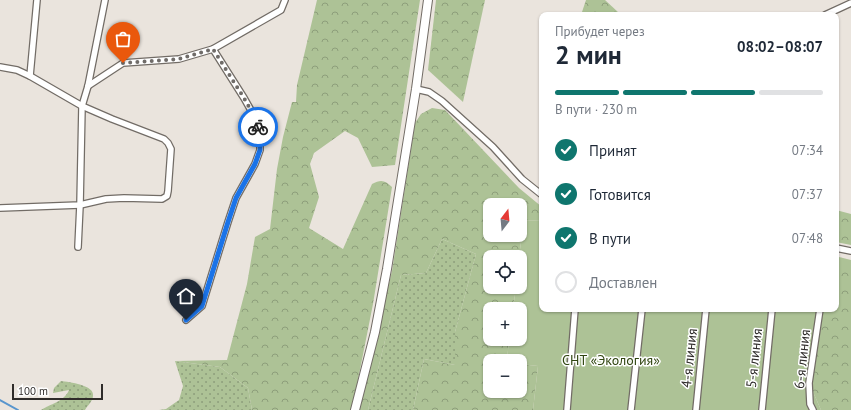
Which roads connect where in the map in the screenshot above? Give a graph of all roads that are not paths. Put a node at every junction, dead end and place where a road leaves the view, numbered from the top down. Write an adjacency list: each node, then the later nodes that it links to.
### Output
1 (37, 0): 9 (street)
2 (105, 0): 10 (street)
3 (285, 0): 7 (street)
4 (428, 0): 11 (main road)
5 (851, 3): 6 (street)
6 (832, 12)
7 (213, 49): 10 (street); 24 (street)
8 (0, 67): 9 (street)
9 (30, 76): 12 (street)
10 (88, 86): 12 (street)
11 (416, 89): 13 (street); 25 (main road)
12 (82, 106): 14 (street); 14 (street)
13 (539, 193)
14 (80, 205): 15 (street); 16 (street)
15 (0, 208)
16 (78, 247)
17 (839, 249): 18 (street)
18 (851, 251)
19 (575, 312): 26 (street)
20 (642, 312): 27 (street)
21 (706, 312): 28 (street, 4-я линия)
22 (772, 312): 29 (street, 5-я линия)
23 (820, 312): 30 (street, 6-я линия)
24 (186, 320)
25 (355, 410)
26 (566, 410)
27 (631, 410)
28 (696, 410)
29 (762, 410)
30 (813, 410)

